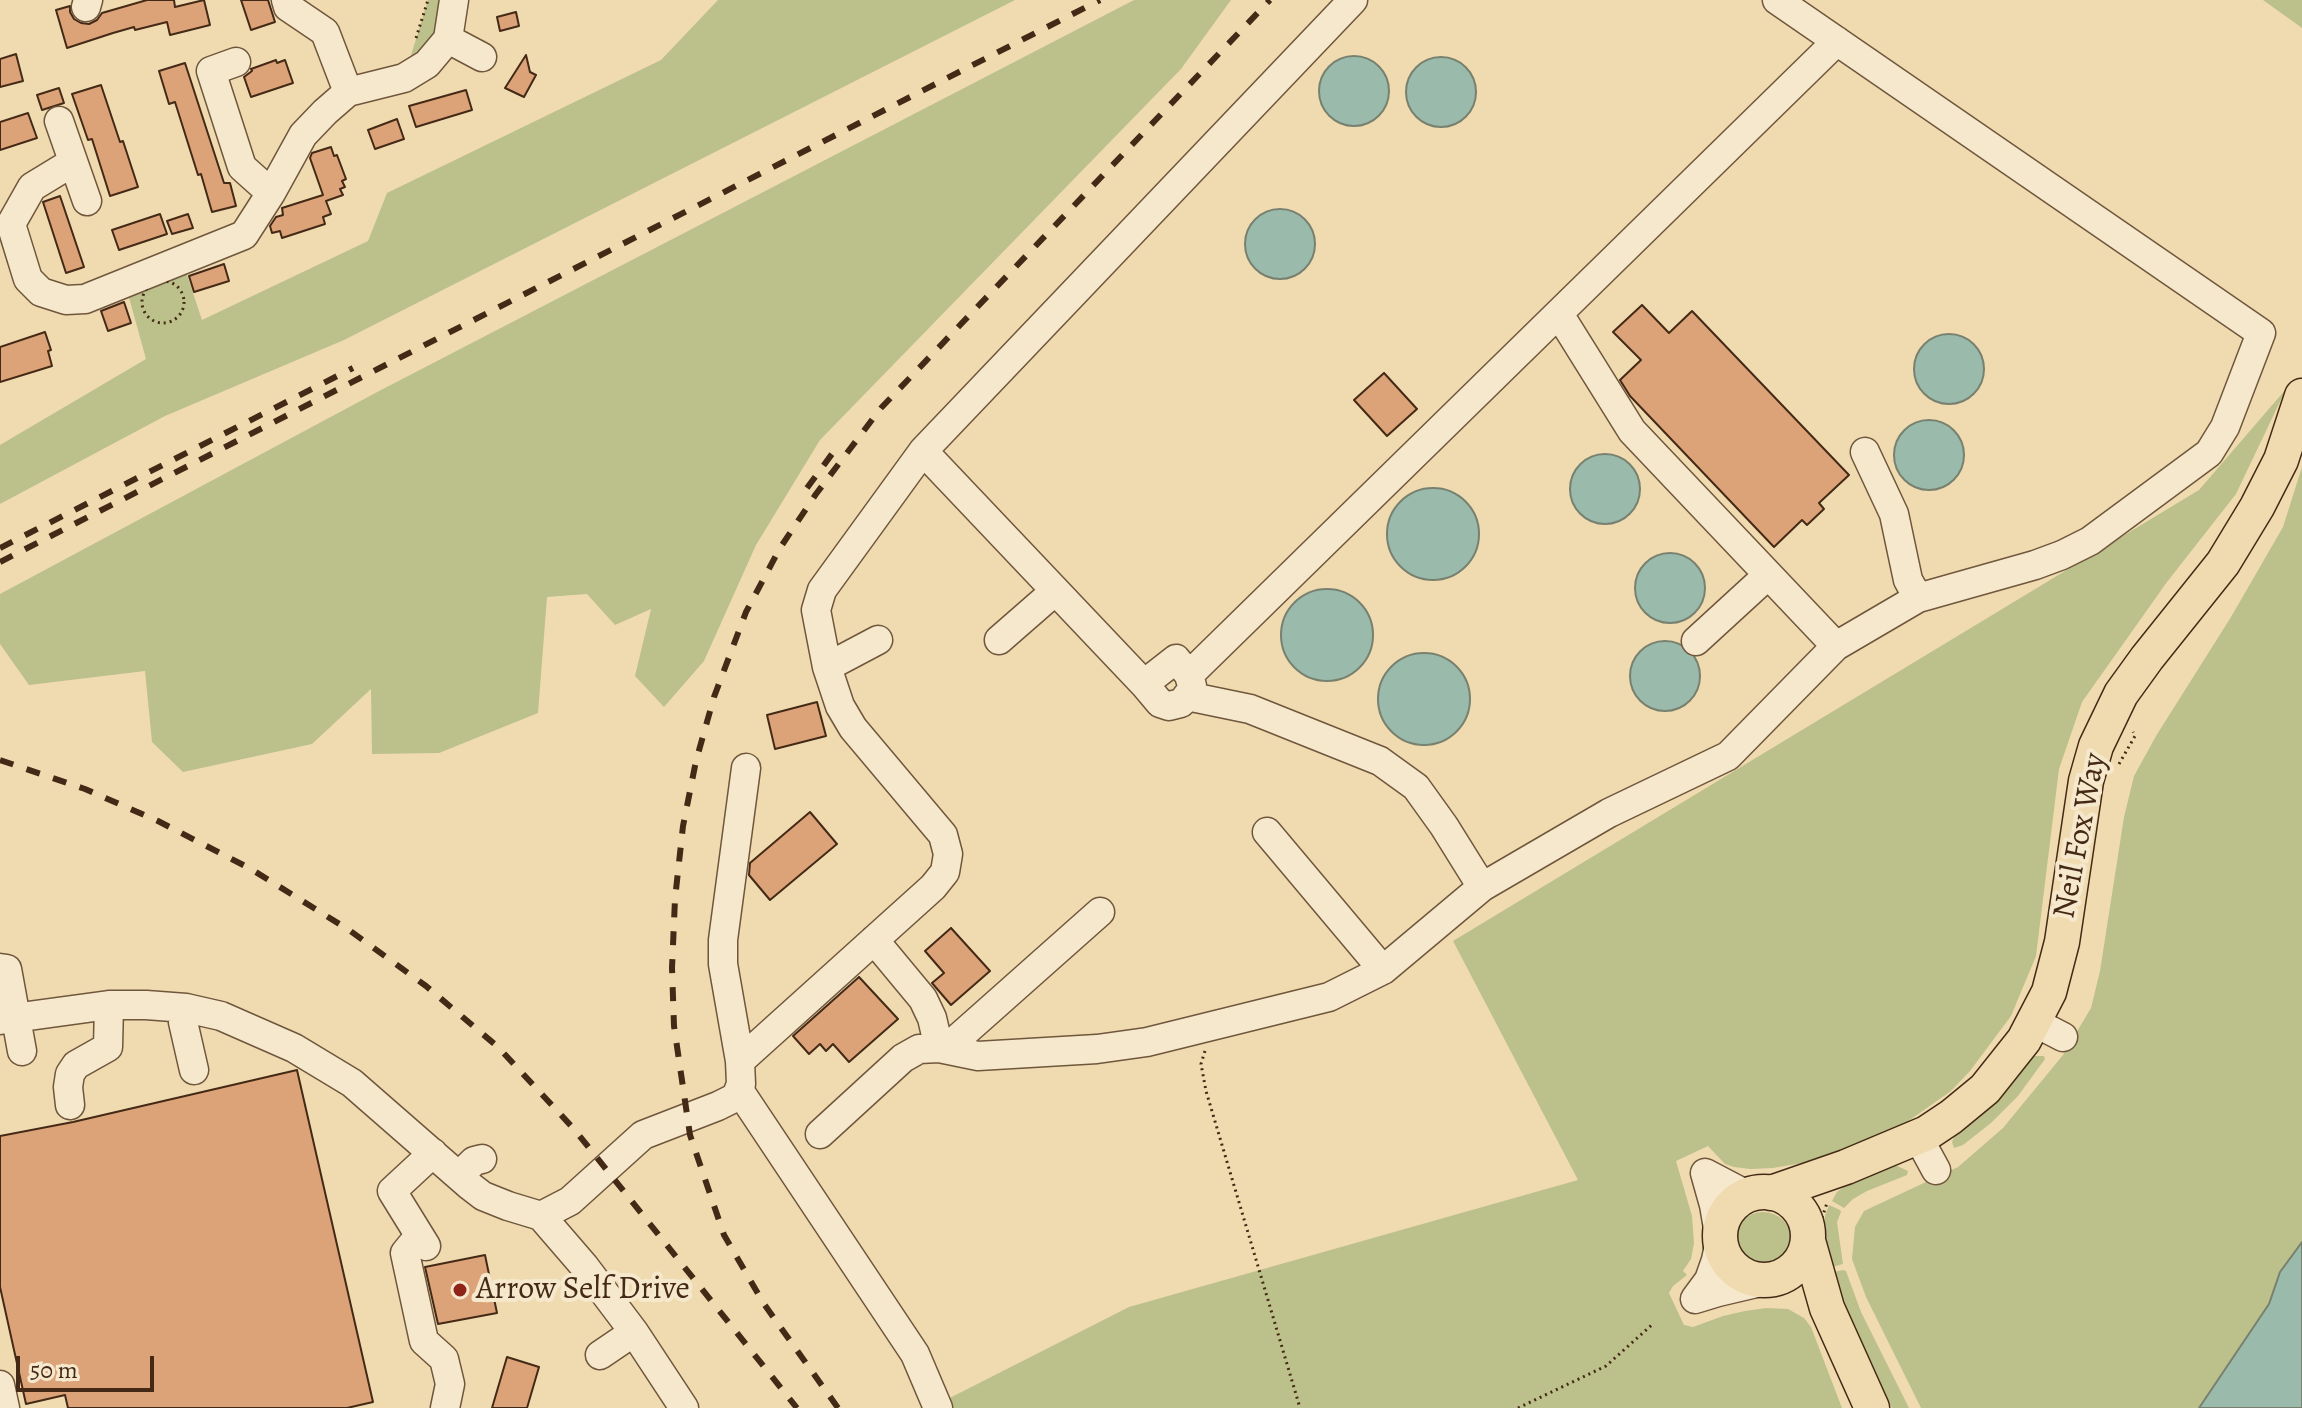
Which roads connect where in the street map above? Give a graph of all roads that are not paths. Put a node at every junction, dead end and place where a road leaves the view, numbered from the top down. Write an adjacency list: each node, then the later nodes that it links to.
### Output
1 (286, 0): 9 (street)
2 (454, 0): 5 (street)
3 (1353, 0): 16 (street)
4 (1777, 0): 6 (street)
5 (448, 39): 7 (street); 9 (street)
6 (1837, 41): 14 (street); 20 (street)
7 (482, 57)
8 (236, 62): 12 (street)
9 (348, 92): 12 (street)
10 (59, 121): 11 (street)
11 (73, 162): 12 (street); 13 (street)
12 (271, 193)
13 (87, 201)
14 (1559, 314): 18 (street); 27 (street)
15 (2302, 396): 45 (main road, Neil Fox Way)
16 (923, 451): 19 (street); 25 (street)
17 (1865, 452): 20 (street)
18 (1768, 575): 23 (street); 24 (street)
19 (1054, 592): 22 (street); 26 (street)
20 (1918, 598): 24 (street)
21 (878, 640): 25 (street)
22 (999, 640)
23 (1696, 641)
24 (1836, 646): 30 (street)
25 (827, 667): 32 (street)
26 (1144, 684): 27 (street); 27 (street)
27 (1188, 686): 30 (street)
28 (746, 768): 40 (street)
29 (1267, 832): 34 (street)
30 (1482, 887): 34 (street)
31 (1100, 912): 38 (street)
32 (874, 940): 38 (street); 40 (street)
33 (0, 968): 37 (street)
34 (1383, 970): 38 (street)
35 (109, 1005): 36 (street); 37 (street); 43 (street)
36 (186, 1008): 41 (street); 46 (street)
37 (8, 1019): 39 (street)
38 (939, 1048): 44 (street)
39 (22, 1051)
40 (740, 1061): 42 (street)
41 (194, 1070)
42 (739, 1090): 52 (street); 63 (street)
43 (70, 1105)
44 (820, 1134)
45 (1918, 1137): 48 (street); 50 (main road, Neil Fox Way)
46 (433, 1153): 49 (street); 61 (street)
47 (482, 1159): 49 (street)
48 (1936, 1170)
49 (459, 1176): 52 (street)
50 (1831, 1184): 51 (main road, Neil Fox Way); 53 (main road)
51 (1759, 1194): 53 (main road); 54 (main road); 54 (street)
52 (541, 1216): 57 (street)
53 (1811, 1223): 55 (main road); 56 (main road)
54 (1720, 1240): 55 (main road); 55 (street)
55 (1772, 1279): 56 (main road)
56 (1827, 1308): 64 (main road)
57 (634, 1332): 58 (street); 62 (street)
58 (600, 1355)
59 (0, 1385): 60 (street)
60 (5, 1408)
61 (445, 1408)
62 (684, 1408)
63 (938, 1408)
64 (1872, 1408)

